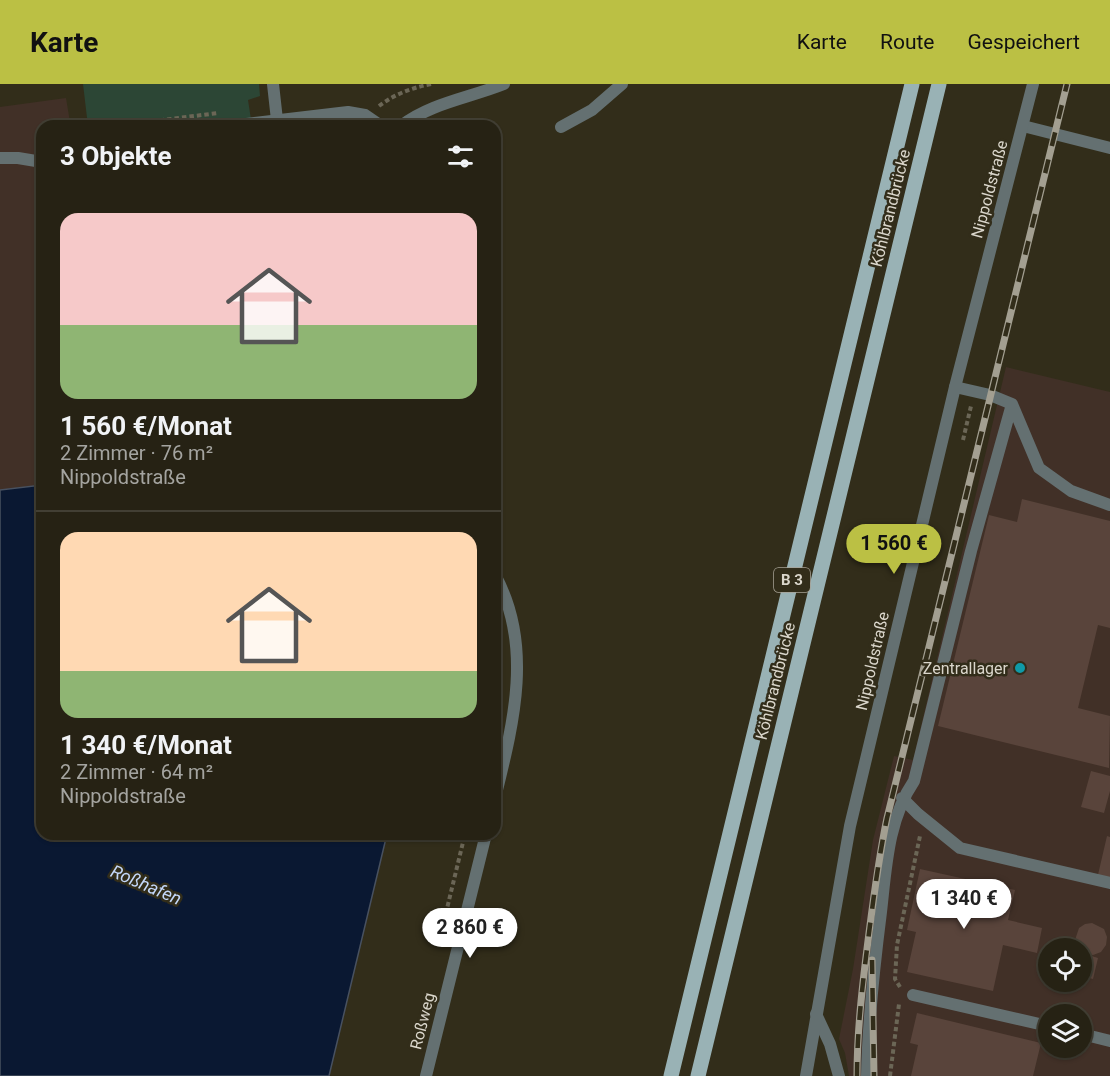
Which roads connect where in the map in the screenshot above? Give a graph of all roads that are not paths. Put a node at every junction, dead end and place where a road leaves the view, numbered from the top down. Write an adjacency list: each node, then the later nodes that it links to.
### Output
1 (273, 84): 7 (street)
2 (504, 84): 9 (street)
3 (622, 84): 11 (street)
4 (912, 84): 29 (main road, Köhlbrandbrücke / B 3)
5 (939, 84): 30 (main road, Köhlbrandbrücke / B 3)
6 (1033, 84): 10 (street, Nippoldstraße)
7 (277, 120): 8 (street)
8 (372, 120)
9 (410, 120)
10 (1023, 126): 12 (street); 15 (street, Nippoldstraße)
11 (561, 127)
12 (1110, 148)
13 (0, 158): 14 (street)
14 (36, 161)
15 (955, 387): 16 (street); 24 (street, Nippoldstraße)
16 (1012, 404): 17 (street); 20 (street)
17 (1110, 505)
18 (501, 589): 19 (street)
19 (501, 773)
20 (902, 798): 22 (street); 33 (street)
21 (485, 840): 28 (street, Roßweg)
22 (1110, 884)
23 (913, 995): 25 (street)
24 (816, 1014): 31 (street, Nippoldstraße); 32 (street)
25 (1038, 1024)
26 (1092, 1036): 27 (street)
27 (1110, 1041)
28 (426, 1076)
29 (671, 1076)
30 (698, 1076)
31 (806, 1076)
32 (839, 1076)
33 (867, 1076)

